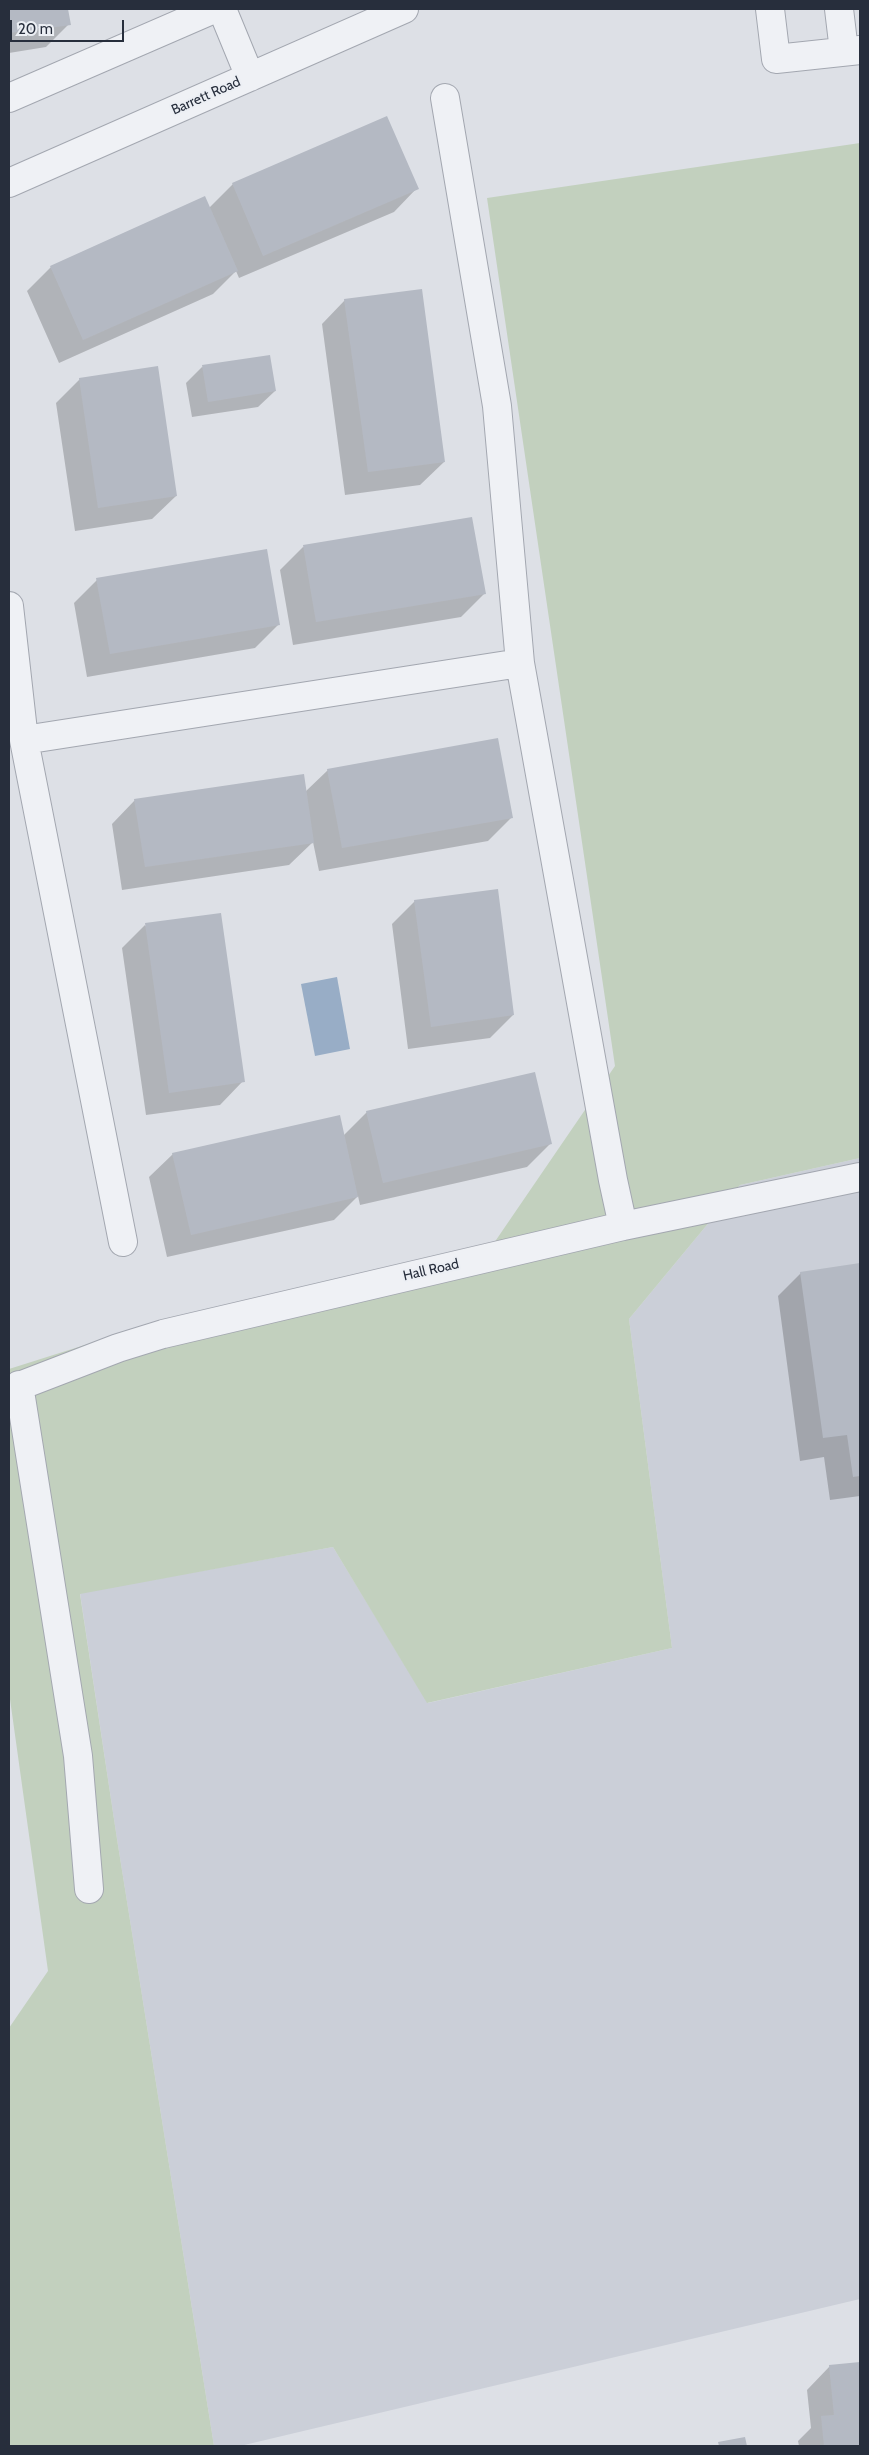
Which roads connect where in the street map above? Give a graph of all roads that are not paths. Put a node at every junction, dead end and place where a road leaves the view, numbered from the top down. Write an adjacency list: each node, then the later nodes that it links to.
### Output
1 (214, 9): 8 (street)
2 (222, 9): 7 (street)
3 (404, 9): 7 (street, Barrett Road)
4 (770, 9): 6 (street)
5 (839, 9): 6 (street)
6 (852, 50)
7 (250, 76): 10 (street, Barrett Road)
8 (9, 98)
9 (445, 98): 12 (street)
10 (9, 183)
11 (9, 606): 13 (street)
12 (520, 663): 13 (street); 15 (street)
13 (24, 740): 16 (street)
14 (860, 1177): 15 (street, Hall Road)
15 (624, 1226): 17 (street, Hall Road)
16 (123, 1242)
17 (14, 1387): 18 (street)
18 (89, 1889)

